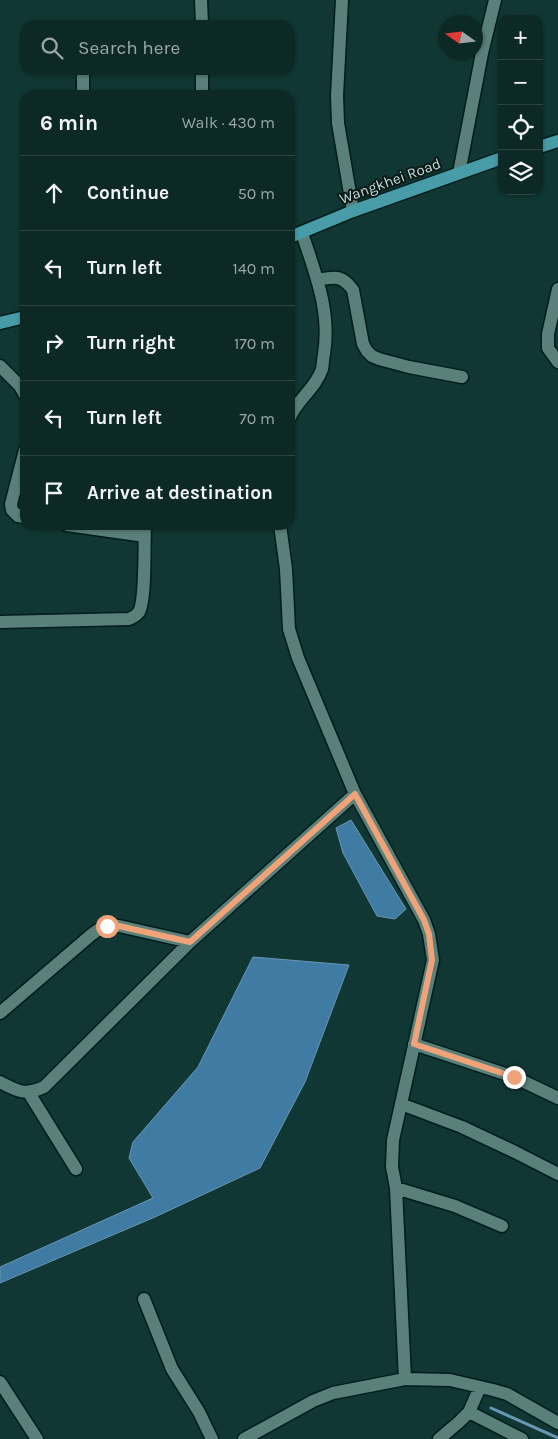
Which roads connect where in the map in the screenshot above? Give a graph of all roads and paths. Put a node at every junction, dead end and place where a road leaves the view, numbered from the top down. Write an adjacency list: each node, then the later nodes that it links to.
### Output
1 (201, 0): 4 (street)
2 (342, 0): 13 (street)
3 (495, 0): 12 (street)
4 (202, 20)
5 (82, 75): 7 (street)
6 (202, 75): 8 (street)
7 (83, 90)
8 (202, 90)
9 (558, 141): 10 (main road)
10 (543, 146)
11 (498, 159): 12 (main road, Wangkhei Road)
12 (459, 173): 13 (main road, Wangkhei Road)
13 (353, 211): 14 (main road, Wangkhei Road)
14 (296, 235): 15 (street)
15 (317, 280): 21 (street); 23 (street)
16 (558, 289): 19 (street)
17 (20, 318): 18 (main road)
18 (0, 323)
19 (558, 362)
20 (0, 366): 22 (street)
21 (462, 377)
22 (20, 386)
23 (295, 408)
24 (20, 471): 25 (street)
25 (20, 516)
26 (145, 530): 28 (street)
27 (281, 530): 29 (street)
28 (0, 622)
29 (355, 794): 30 (street); 32 (street)
30 (190, 942): 31 (street); 34 (street)
31 (0, 1013)
32 (414, 1044): 35 (street); 36 (street)
33 (0, 1082): 34 (street)
34 (29, 1093): 37 (street)
35 (558, 1098)
36 (401, 1104): 38 (street); 39 (street)
37 (76, 1169)
38 (558, 1174)
39 (396, 1188): 40 (street); 42 (street)
40 (502, 1226)
41 (144, 1299): 48 (street)
42 (405, 1379): 44 (street); 49 (street)
43 (0, 1382): 47 (street)
44 (480, 1387): 45 (street); 46 (street)
45 (469, 1412): 50 (street); 51 (street)
46 (558, 1423)
47 (37, 1439)
48 (212, 1439)
49 (244, 1439)
50 (438, 1439)
51 (522, 1439)

